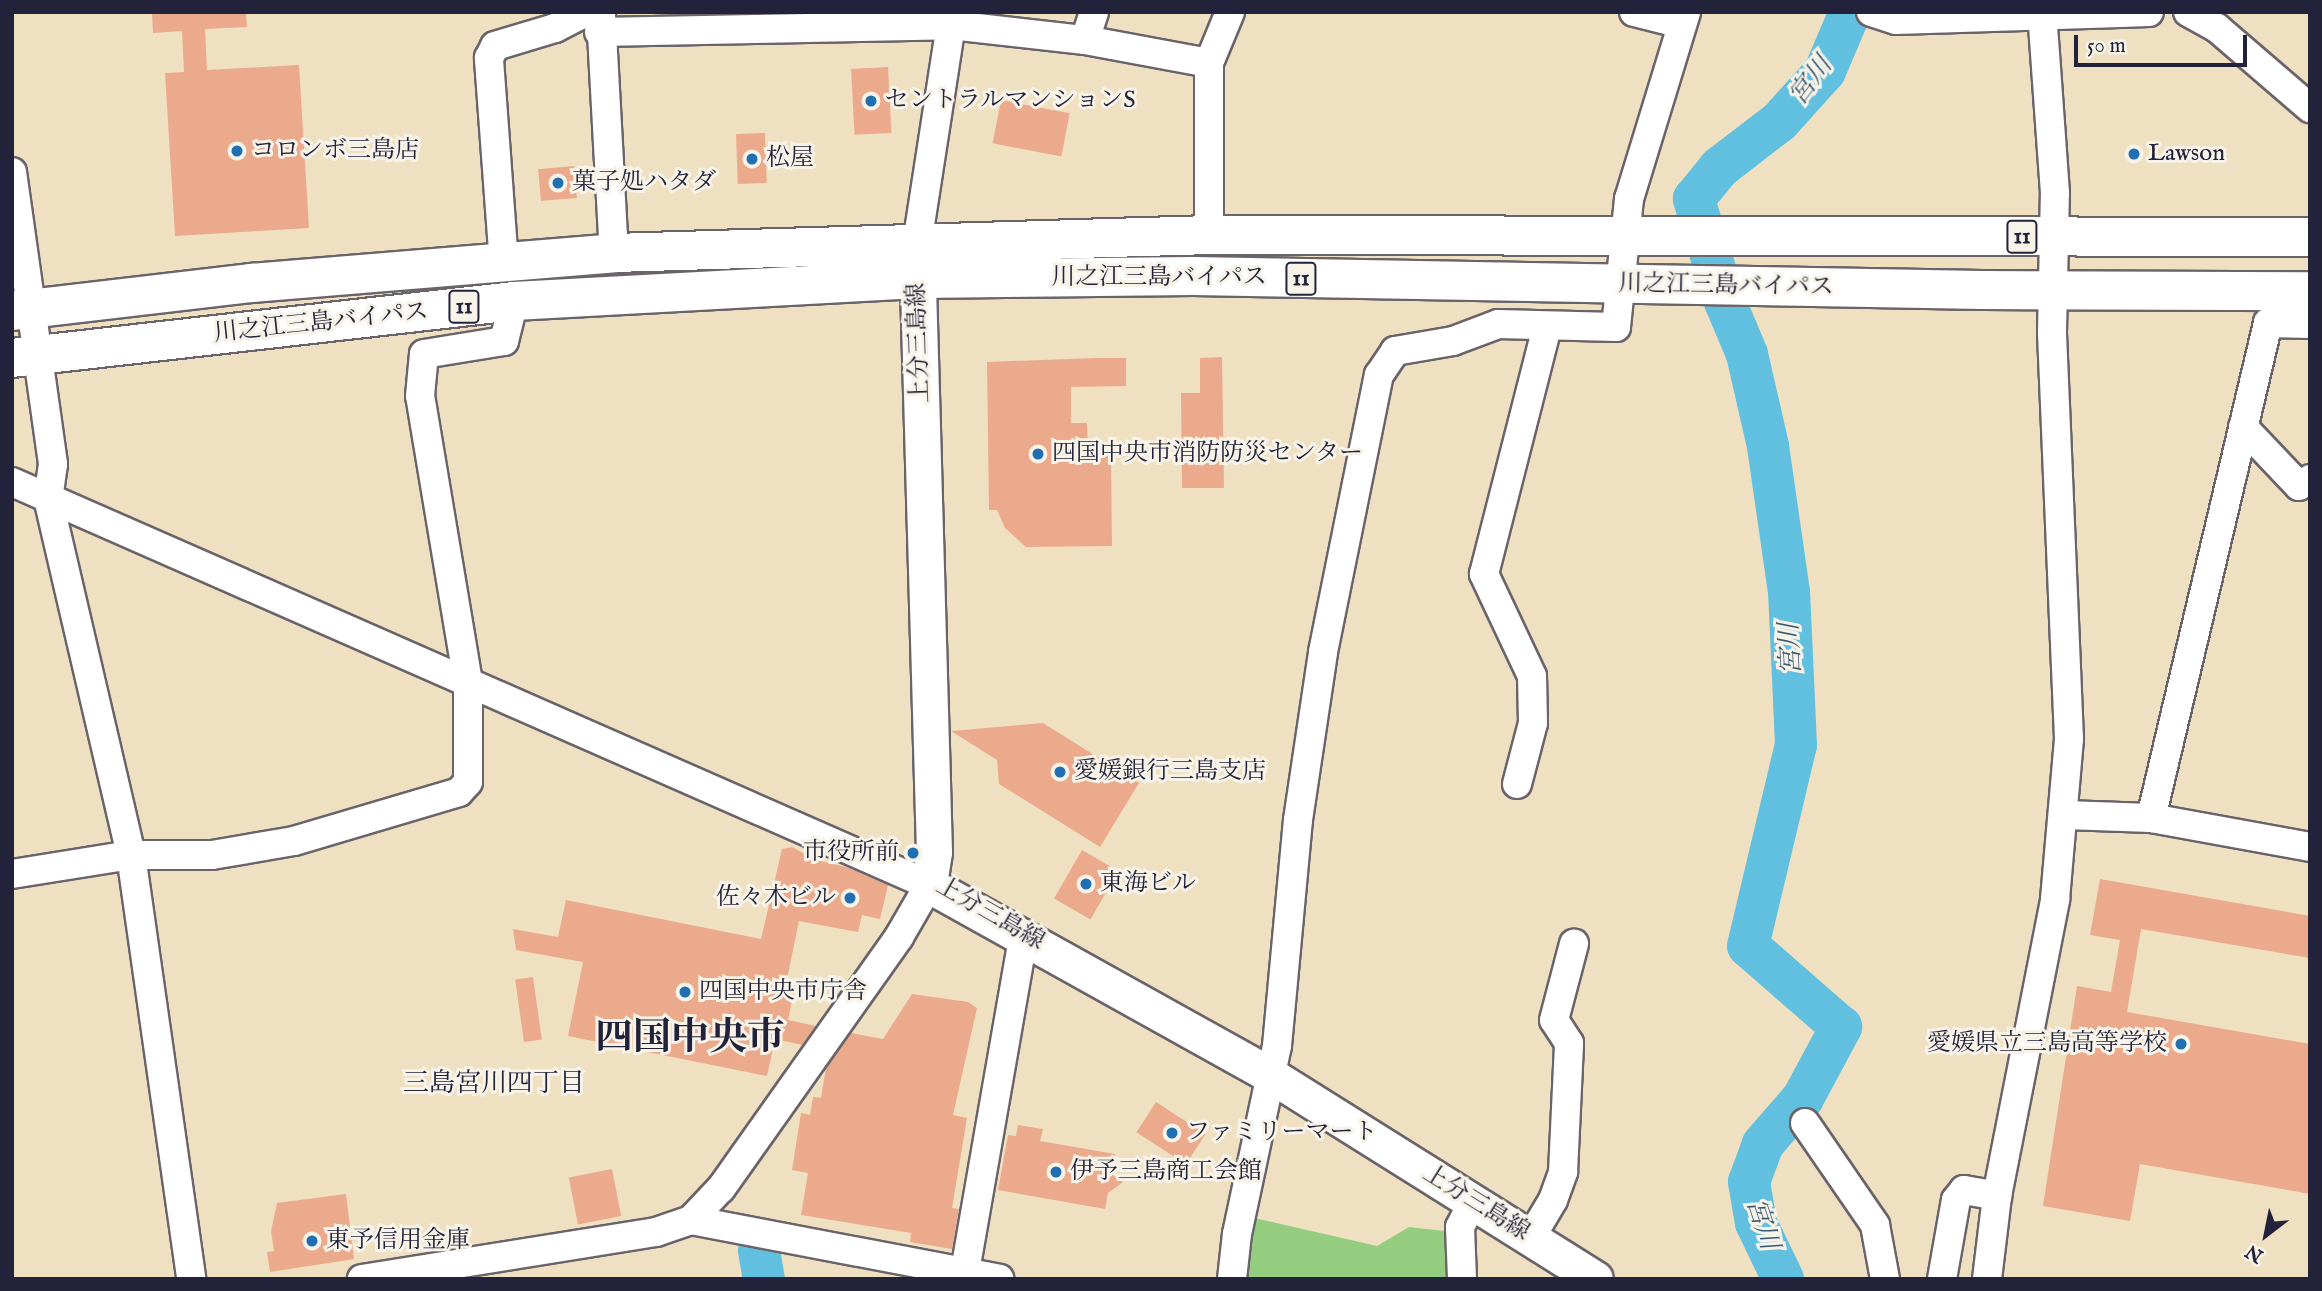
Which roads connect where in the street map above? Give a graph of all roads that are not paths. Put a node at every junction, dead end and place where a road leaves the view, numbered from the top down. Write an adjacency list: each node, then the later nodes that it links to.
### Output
1 (1094, 12): 12 (street)
2 (1230, 12): 13 (street)
3 (1634, 12): 8 (street)
4 (1871, 12): 7 (street)
5 (2149, 12): 7 (street)
6 (2188, 12): 14 (street)
7 (2043, 14): 19 (street)
8 (1684, 18): 17 (street)
9 (595, 19): 10 (street); 20 (street); 22 (street)
10 (778, 19): 11 (street)
11 (952, 19): 12 (street); 21 (street)
12 (1086, 40): 13 (street)
13 (1209, 63): 16 (street)
14 (2310, 108)
15 (12, 172): 27 (street)
16 (1209, 235): 17 (highway, 川之江三島バイパス / 11); 21 (highway, 川之江三島バイパス / 11)
17 (1627, 237): 19 (highway, 川之江三島バイパス / 11); 23 (street)
18 (2310, 237): 19 (highway, 川之江三島バイパス / 11)
19 (2054, 238): 25 (street)
20 (614, 253): 21 (highway, 川之江三島バイパス / 11); 22 (highway, 川之江三島バイパス / 11)
21 (917, 262): 23 (highway, 川之江三島バイパス / 11); 26 (highway, 川之江三島バイパス / 11); 42 (main road, 上分三島線)
22 (504, 264): 27 (highway, 川之江三島バイパス / 11)
23 (1624, 284): 25 (highway, 川之江三島バイパス / 11); 29 (street)
24 (2310, 290): 25 (highway, 川之江三島バイパス / 11)
25 (2051, 291): 37 (street)
26 (514, 301): 30 (highway, 川之江三島バイパス / 11); 35 (street)
27 (20, 310): 30 (street)
28 (2310, 324): 31 (street)
29 (1547, 327): 36 (street); 45 (street)
30 (25, 357): 34 (street)
31 (2243, 427): 32 (street); 38 (street)
32 (2310, 479)
33 (12, 482): 34 (street)
34 (48, 498): 35 (street); 40 (street)
35 (468, 682): 40 (street); 42 (street)
36 (1517, 784)
37 (2065, 815): 38 (street); 47 (street)
38 (2151, 818): 39 (street)
39 (2310, 847)
40 (131, 855): 41 (street); 53 (street)
41 (12, 874)
42 (929, 885): 43 (main road, 上分三島線); 49 (street)
43 (1024, 934): 45 (main road, 上分三島線); 51 (street)
44 (1574, 944): 50 (street)
45 (1272, 1076): 48 (main road, 上分三島線); 56 (street)
46 (1805, 1123): 59 (street)
47 (1997, 1196): 60 (street); 61 (street)
48 (1474, 1200): 50 (main road, 上分三島線); 57 (street)
49 (691, 1220): 51 (street); 52 (street)
50 (1531, 1237): 58 (main road, 上分三島線)
51 (965, 1270): 55 (street)
52 (417, 1274): 54 (street)
53 (191, 1279)
54 (362, 1279)
55 (999, 1279)
56 (1232, 1279)
57 (1462, 1279)
58 (1595, 1279)
59 (1885, 1279)
60 (1942, 1279)
61 (1987, 1279)

